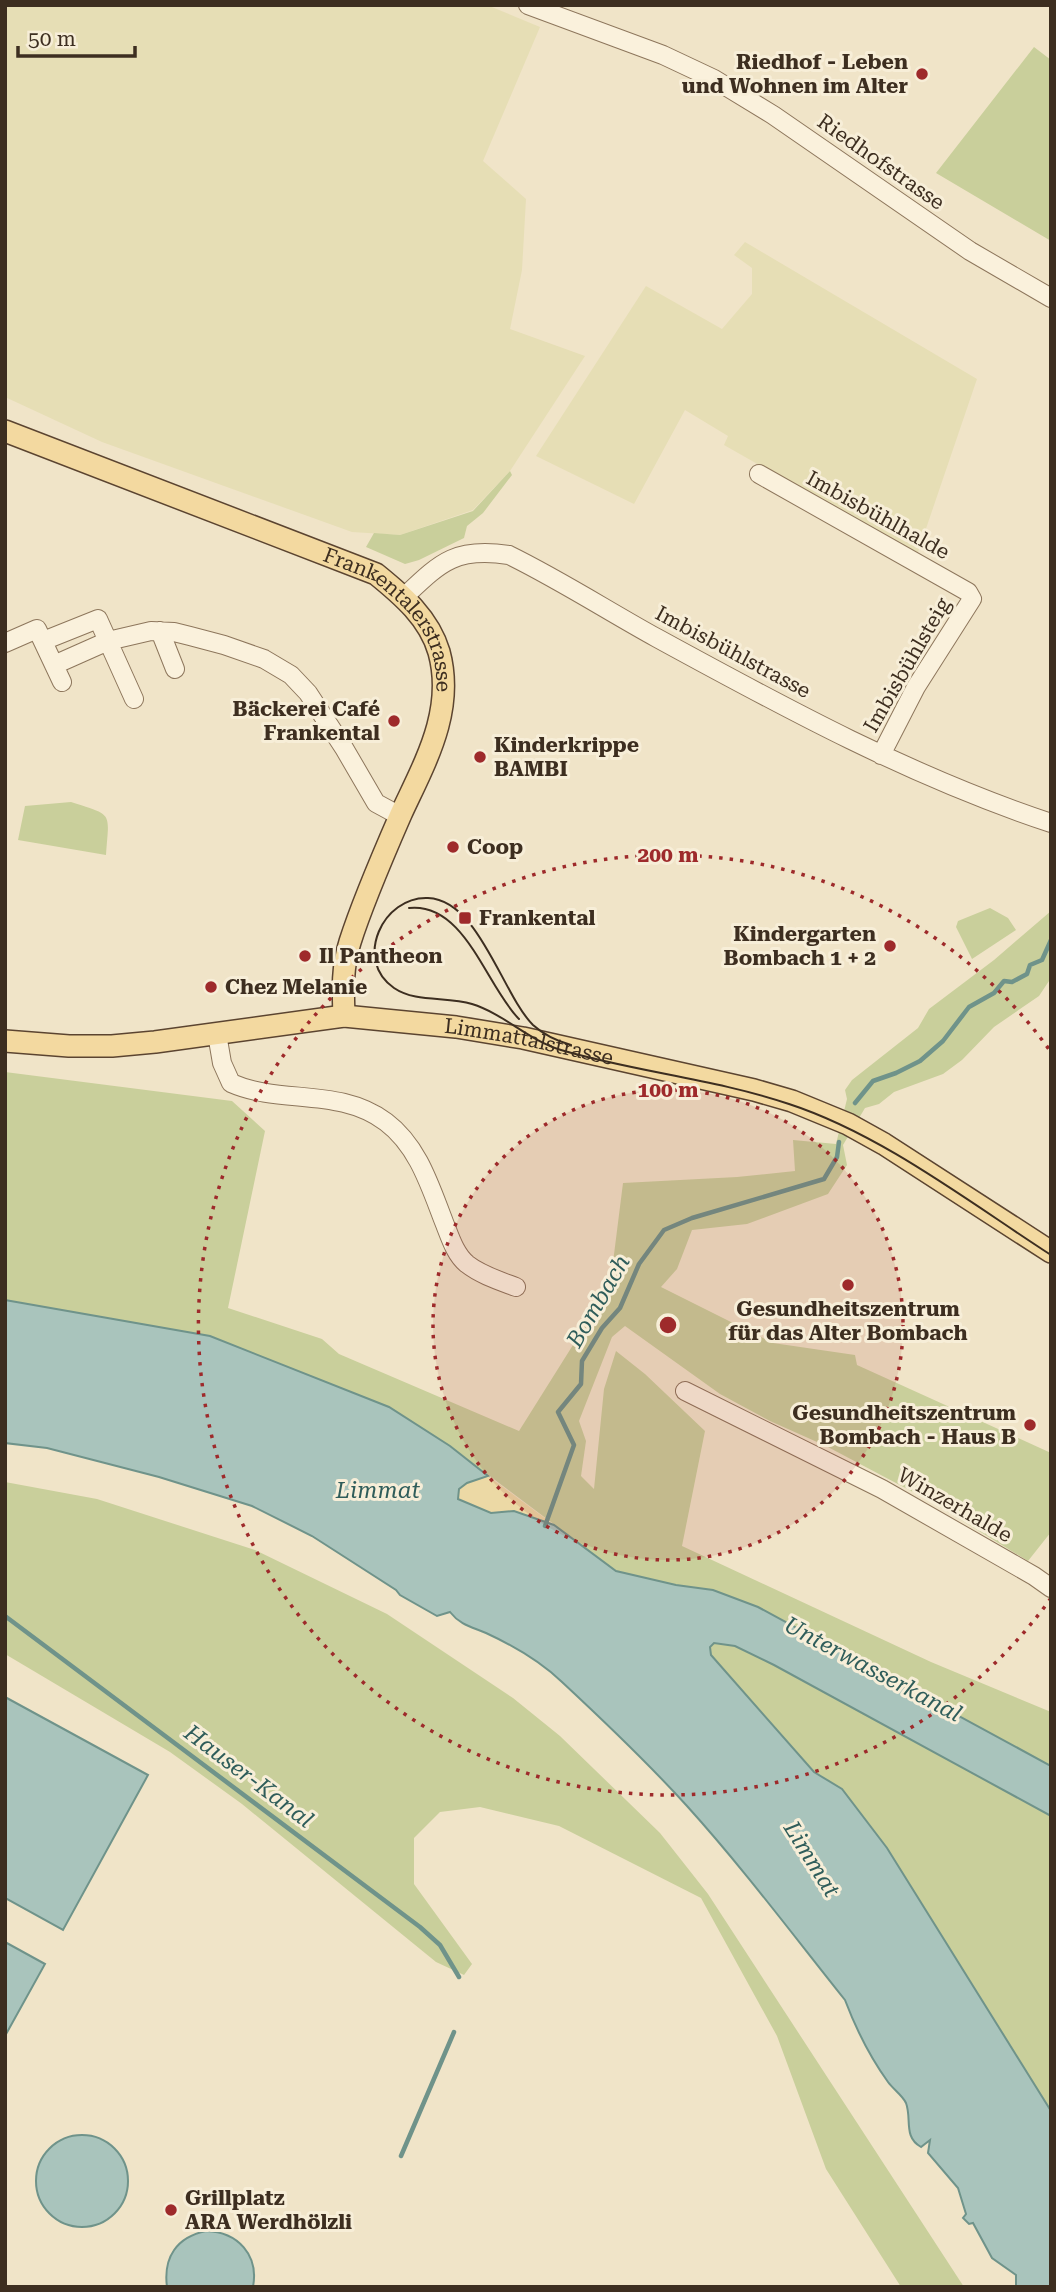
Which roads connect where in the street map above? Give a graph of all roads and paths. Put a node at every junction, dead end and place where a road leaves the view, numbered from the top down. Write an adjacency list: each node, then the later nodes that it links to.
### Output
1 (528, 5): 2 (street, Riedhofstrasse)
2 (1051, 298)
3 (5, 431): 5 (main road, Frankentalerstrasse)
4 (759, 474): 6 (street, Imbisbühlhalde)
5 (404, 597): 15 (street, Imbisbühlstrasse); 16 (main road, Frankentalerstrasse)
6 (972, 599): 15 (street, Imbisbühlsteig)
7 (160, 631): 9 (street); 12 (street); 16 (street)
8 (43, 641): 9 (street); 10 (street); 11 (street)
9 (108, 641): 11 (street); 14 (street)
10 (5, 643)
11 (54, 665): 13 (street)
12 (175, 669)
13 (62, 682)
14 (134, 699)
15 (881, 755): 17 (street, Imbisbühlstrasse)
16 (400, 816): 18 (main road, Frankentalerstrasse)
17 (1051, 823)
18 (344, 1016): 19 (main road, Limmattalstrasse); 21 (main road, Limmattalstrasse)
19 (216, 1034): 20 (main road, Limmattalstrasse); 22 (street)
20 (5, 1041)
21 (1051, 1252)
22 (516, 1287)
23 (685, 1391): 24 (street, Winzerhalde)
24 (1051, 1588)

